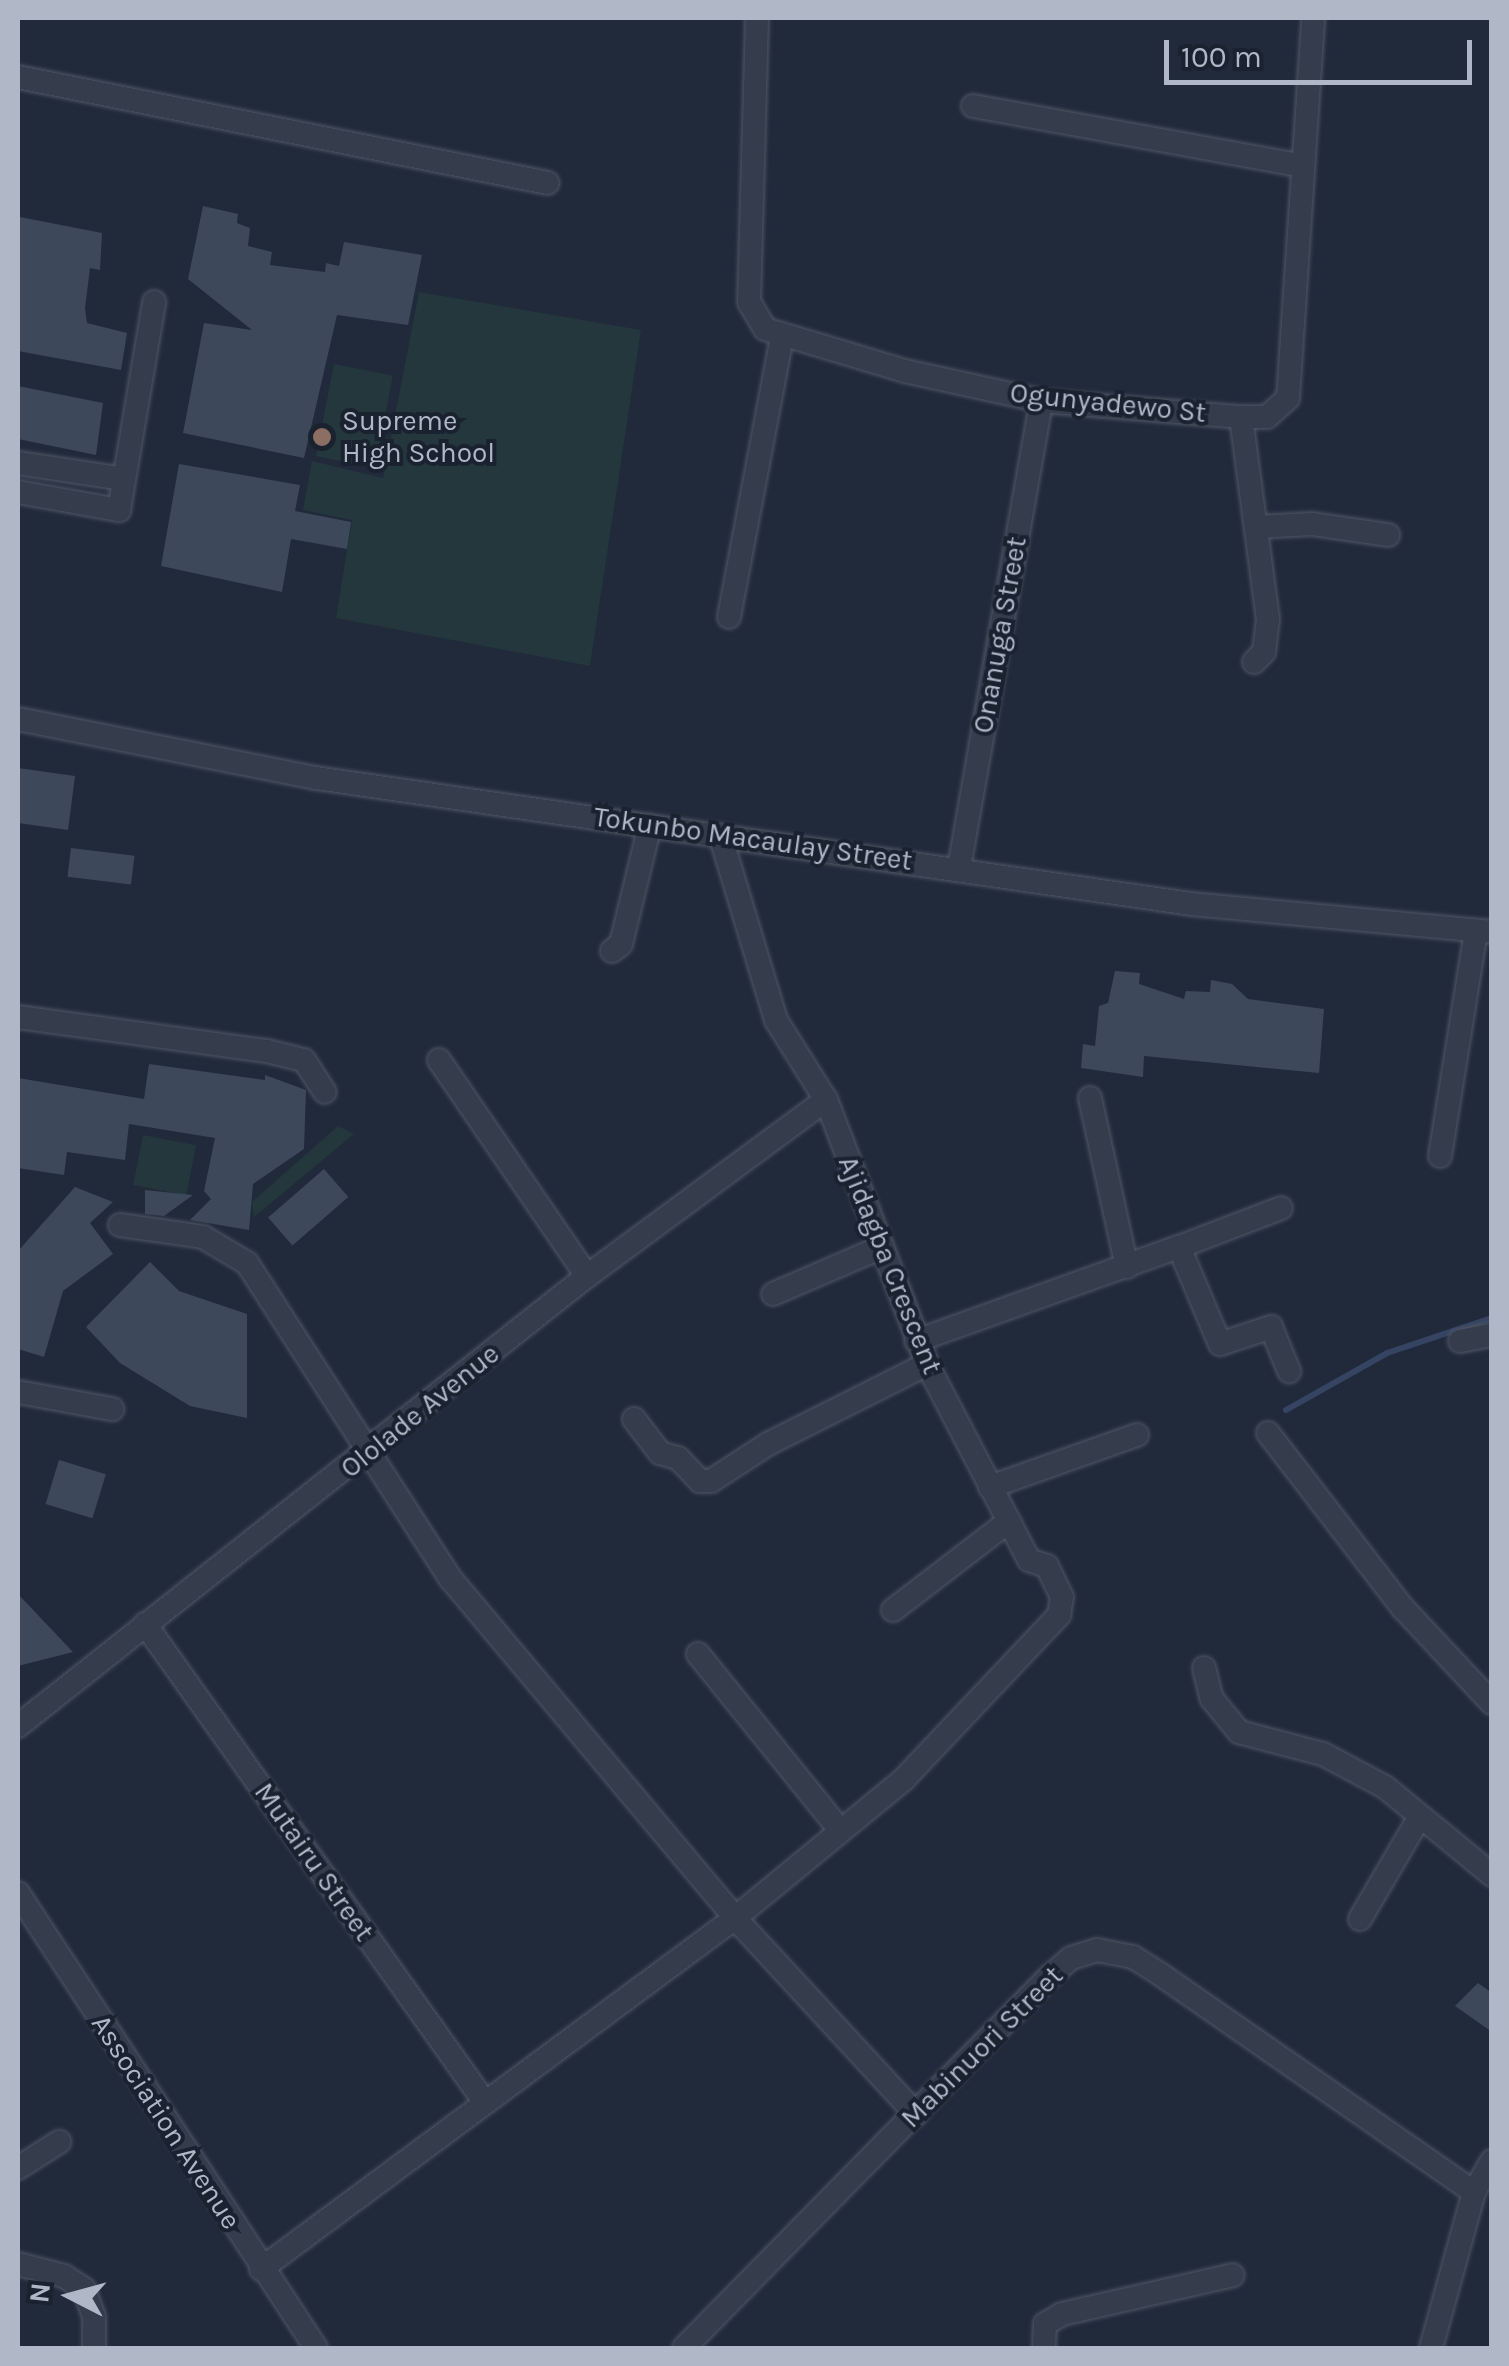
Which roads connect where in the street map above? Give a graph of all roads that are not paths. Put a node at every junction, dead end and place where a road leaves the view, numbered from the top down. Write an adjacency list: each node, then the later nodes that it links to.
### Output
1 (757, 18): 8 (street)
2 (1313, 18): 5 (street)
3 (18, 77): 6 (street)
4 (973, 106): 5 (street)
5 (1302, 166): 10 (street, Ogunyadewo St)
6 (548, 183)
7 (154, 302): 12 (street)
8 (782, 337): 9 (street, Ogunyadewo St); 16 (street)
9 (1041, 401): 10 (street, Ogunyadewo St); 21 (street, Onanuga Street)
10 (1241, 417): 14 (street)
11 (18, 463): 12 (street)
12 (124, 479): 13 (street)
13 (18, 495)
14 (1256, 526): 15 (street); 17 (street)
15 (1388, 535)
16 (730, 616)
17 (1254, 662)
18 (18, 720): 19 (street, Tokunbo Macaulay Street)
19 (650, 825): 20 (street, Tokunbo Macaulay Street); 23 (street)
20 (720, 835): 21 (street, Tokunbo Macaulay Street); 28 (street, Ajidagba Crescent)
21 (960, 868): 22 (street, Tokunbo Macaulay Street)
22 (1484, 932): 29 (street)
23 (612, 950)
24 (18, 1017): 26 (street)
25 (439, 1060): 35 (street)
26 (324, 1092)
27 (1090, 1098): 34 (street)
28 (826, 1100): 32 (street, Ajidagba Crescent); 35 (street, Ololade Avenue)
29 (1440, 1156)
30 (1281, 1208): 33 (street)
31 (120, 1225): 47 (street)
32 (882, 1246): 36 (street); 38 (street, Ajidagba Crescent)
33 (1179, 1247): 34 (street); 41 (street)
34 (1127, 1266): 38 (street)
35 (587, 1276): 47 (street, Ololade Avenue)
36 (773, 1294)
37 (1492, 1335): 39 (street)
38 (916, 1341): 40 (street, Ajidagba Crescent)
39 (1460, 1341)
40 (926, 1364): 44 (street); 48 (street, Ajidagba Crescent)
41 (1288, 1372)
42 (18, 1392): 43 (street)
43 (112, 1409)
44 (634, 1419)
45 (1268, 1433): 54 (street)
46 (1137, 1435): 48 (street)
47 (367, 1455): 51 (street, Ololade Avenue); 60 (street)
48 (990, 1487): 49 (street, Ajidagba Crescent)
49 (1009, 1521): 50 (street); 57 (street, Ajidagba Crescent)
50 (893, 1610)
51 (145, 1624): 55 (street, Ololade Avenue); 62 (street, Mutairu Street)
52 (698, 1654): 57 (street)
53 (1204, 1668): 56 (street)
54 (1492, 1703)
55 (18, 1726)
56 (1419, 1818): 58 (street); 61 (street)
57 (840, 1828): 60 (street)
58 (1492, 1874)
59 (18, 1894): 69 (street, Association Avenue)
60 (735, 1918): 62 (street); 63 (street)
61 (1360, 1919)
62 (484, 2100): 69 (street)
63 (916, 2114): 67 (street, Mabinuori Street); 73 (street, Mabinuori Street)
64 (60, 2142): 66 (street)
65 (1492, 2161): 67 (street)
66 (18, 2168)
67 (1474, 2192): 75 (street)
68 (18, 2264): 71 (street)
69 (262, 2269): 72 (street, Association Avenue)
70 (1232, 2275): 74 (street)
71 (94, 2348)
72 (316, 2348)
73 (684, 2348)
74 (1044, 2348)
75 (1432, 2348)

